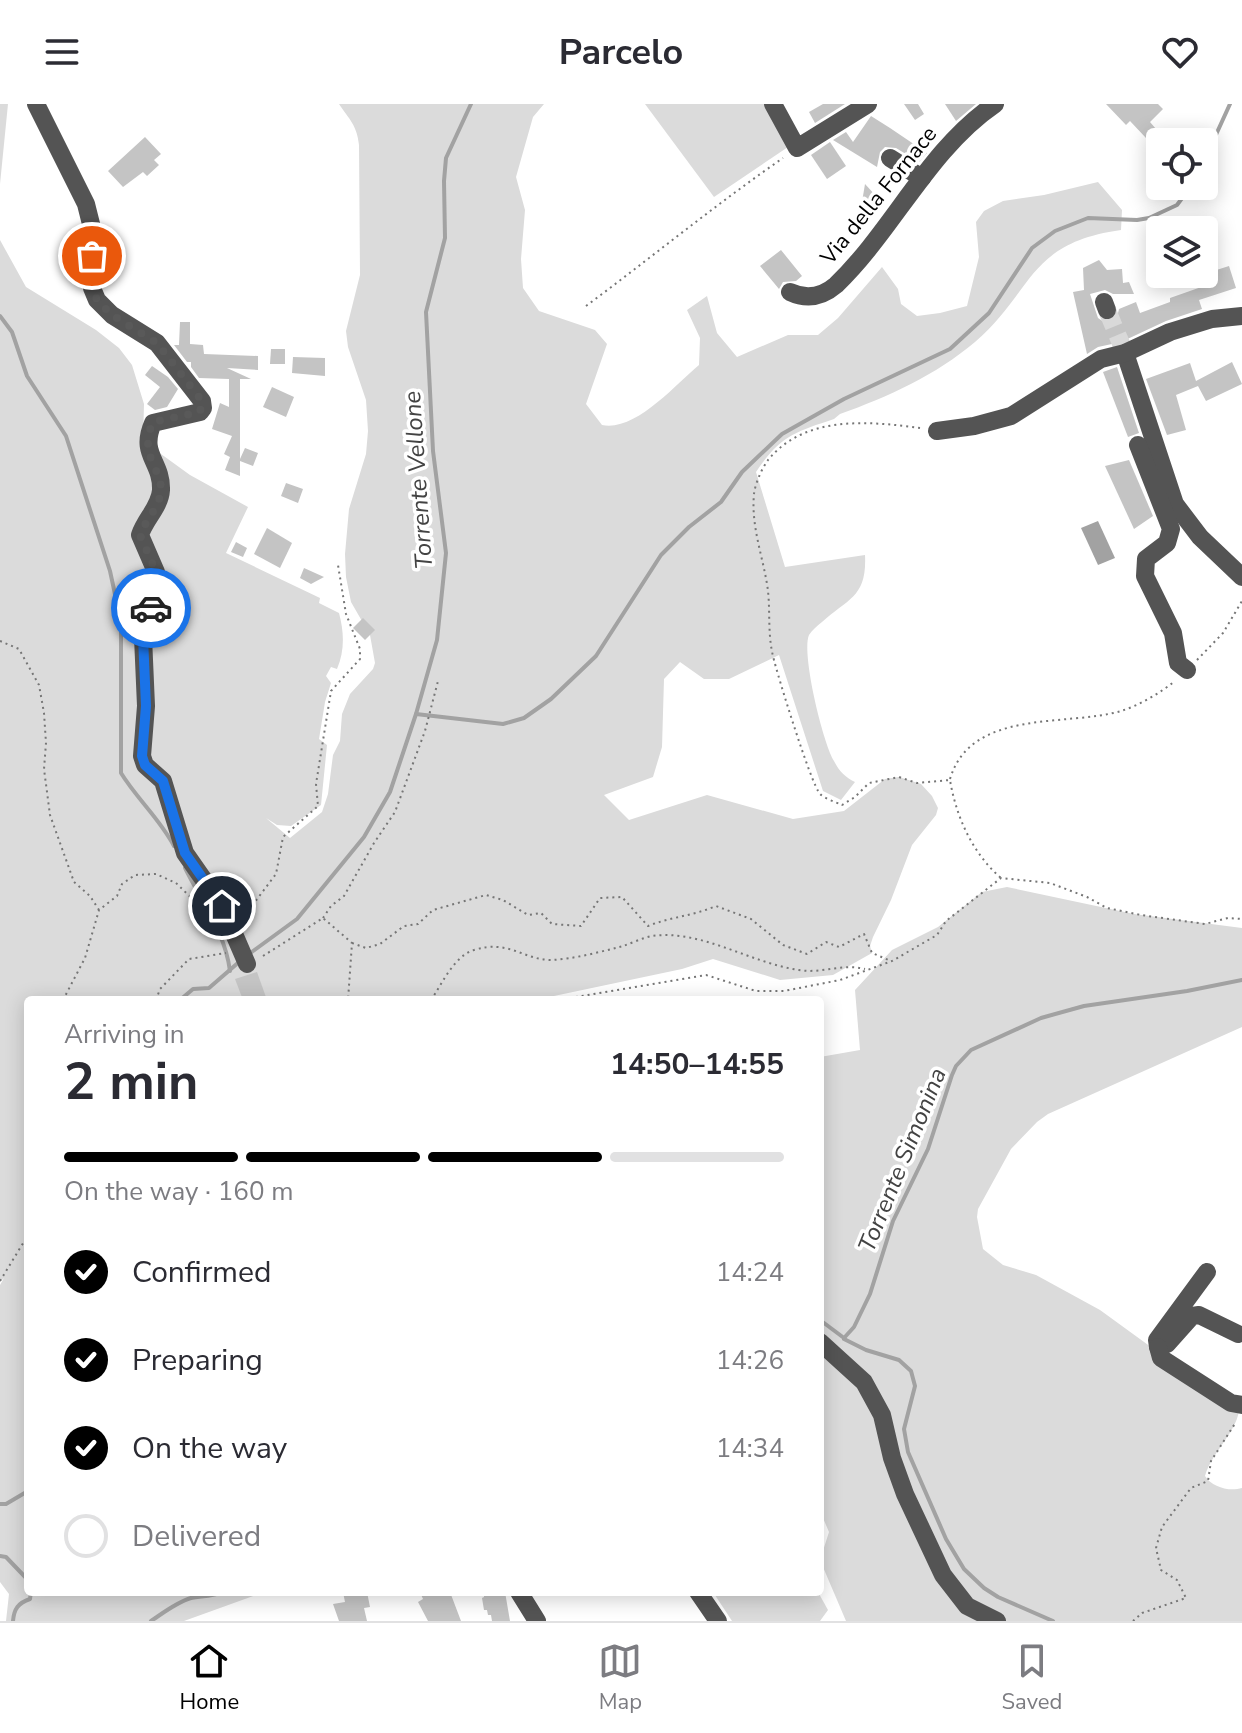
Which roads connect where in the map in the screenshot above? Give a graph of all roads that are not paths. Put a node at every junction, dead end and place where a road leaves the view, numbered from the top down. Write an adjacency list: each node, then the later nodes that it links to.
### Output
1 (36, 104): 16 (street)
2 (773, 104): 3 (street)
3 (868, 104)
4 (995, 104): 6 (street, Via della Fornace)
5 (890, 158): 6 (street)
6 (922, 178): 7 (street, Via della Fornace)
7 (790, 292)
8 (1242, 316): 9 (street)
9 (1125, 353): 10 (street); 13 (street)
10 (937, 431)
11 (1138, 445): 12 (street)
12 (1171, 529): 13 (street); 15 (street)
13 (1196, 533): 14 (street)
14 (1242, 577)
15 (1187, 670)
16 (244, 957)
17 (1207, 1272): 20 (street)
18 (1238, 1334): 20 (street)
19 (824, 1346): 26 (street)
20 (1158, 1347): 21 (street)
21 (1240, 1412)
22 (521, 1596): 24 (street)
23 (701, 1596): 25 (street)
24 (537, 1621)
25 (718, 1621)
26 (997, 1621)

